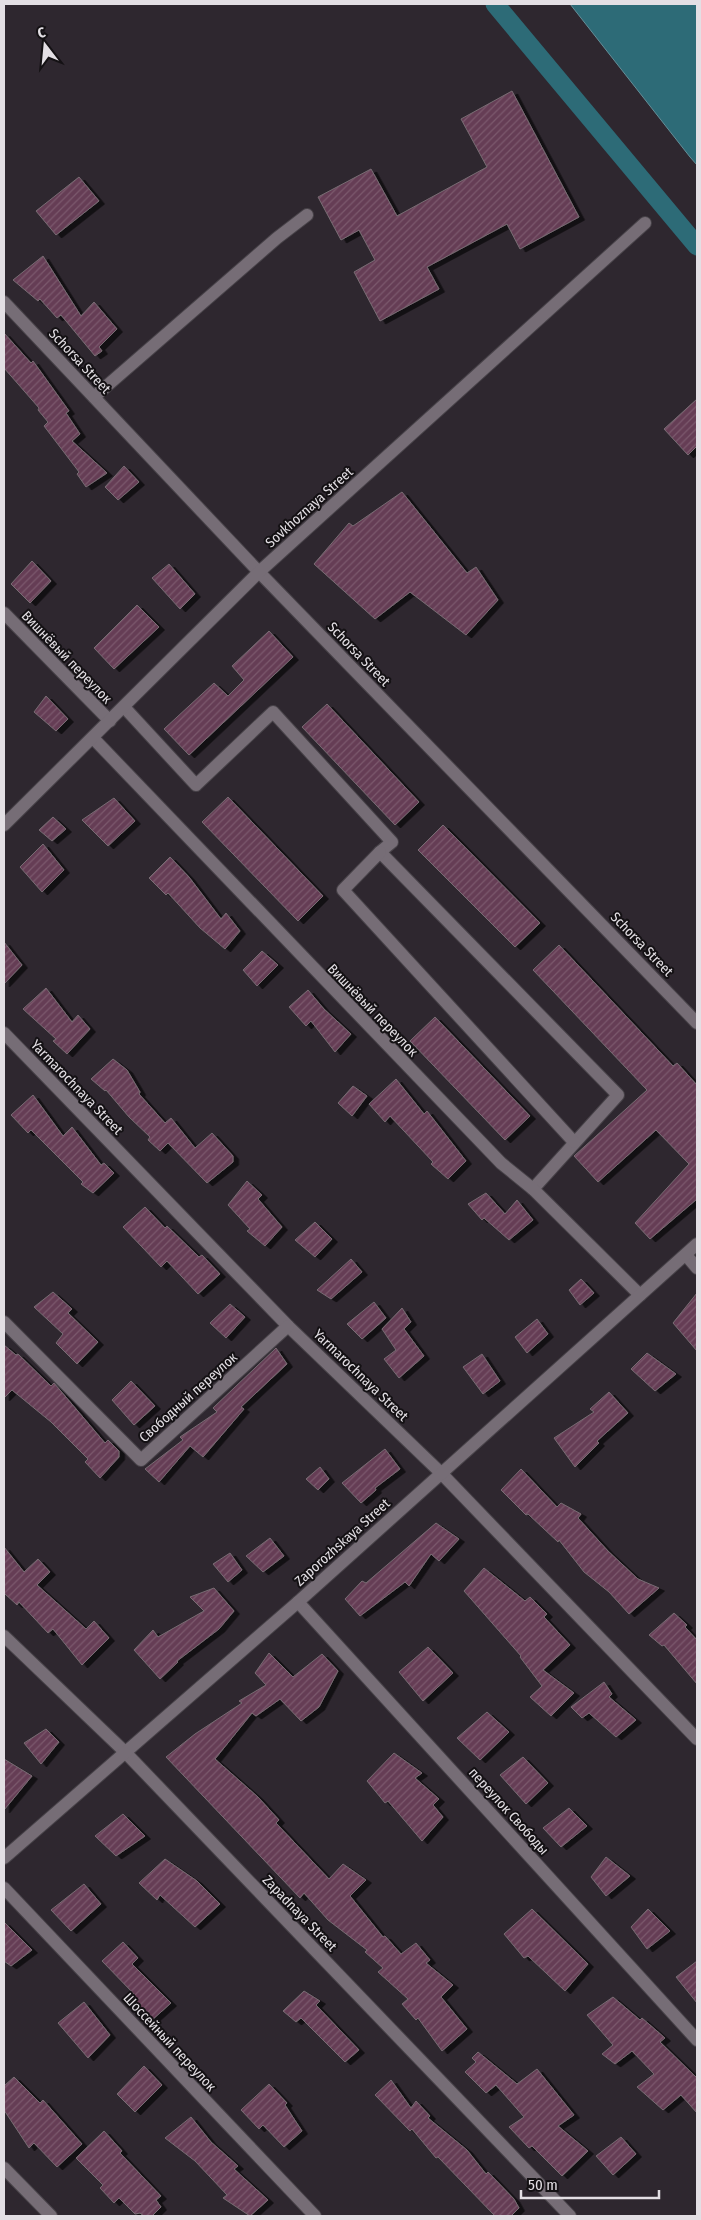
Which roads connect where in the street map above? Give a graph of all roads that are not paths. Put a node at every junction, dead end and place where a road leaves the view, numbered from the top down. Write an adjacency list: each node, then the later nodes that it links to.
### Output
1 (307, 215): 4 (street)
2 (645, 223): 5 (street, Sovkhoznaya Street)
3 (4, 302): 4 (street, Schorsa Street)
4 (94, 397): 5 (street, Schorsa Street)
5 (259, 572): 7 (street, Sovkhoznaya Street); 12 (street, Schorsa Street)
6 (4, 613): 8 (street, Вишнёвый переулок)
7 (124, 707): 8 (street, Sovkhoznaya Street); 11 (street)
8 (110, 722): 9 (street, Sovkhoznaya Street)
9 (93, 738): 10 (street, Sovkhoznaya Street); 15 (street, Вишнёвый переулок)
10 (4, 825)
11 (380, 852): 14 (street); 14 (street)
12 (697, 1023)
13 (4, 1033): 21 (street, Yarmarochnaya Street)
14 (574, 1142): 15 (street)
15 (533, 1189): 19 (street, Вишнёвый переулок)
16 (697, 1244): 17 (street, Zaporozhskaya Street)
17 (686, 1255): 18 (street); 19 (street, Zaporozhskaya Street)
18 (697, 1268)
19 (640, 1295): 22 (street, Zaporozhskaya Street)
20 (4, 1322): 21 (street, Свободный переулок)
21 (288, 1326): 22 (street, Yarmarochnaya Street)
22 (441, 1473): 23 (street, Zaporozhskaya Street); 25 (street, Yarmarochnaya Street)
23 (298, 1602): 26 (street, Zaporozhskaya Street); 29 (street, переулок Свободы)
24 (4, 1636): 26 (street, Zapadnaya Street)
25 (697, 1739)
26 (124, 1751): 27 (street, Zaporozhskaya Street); 33 (street, Zapadnaya Street)
27 (4, 1858)
28 (4, 1888): 32 (street, Шоссейный переулок)
29 (697, 2040)
30 (4, 2168): 31 (street)
31 (51, 2216)
32 (315, 2216)
33 (570, 2216)

